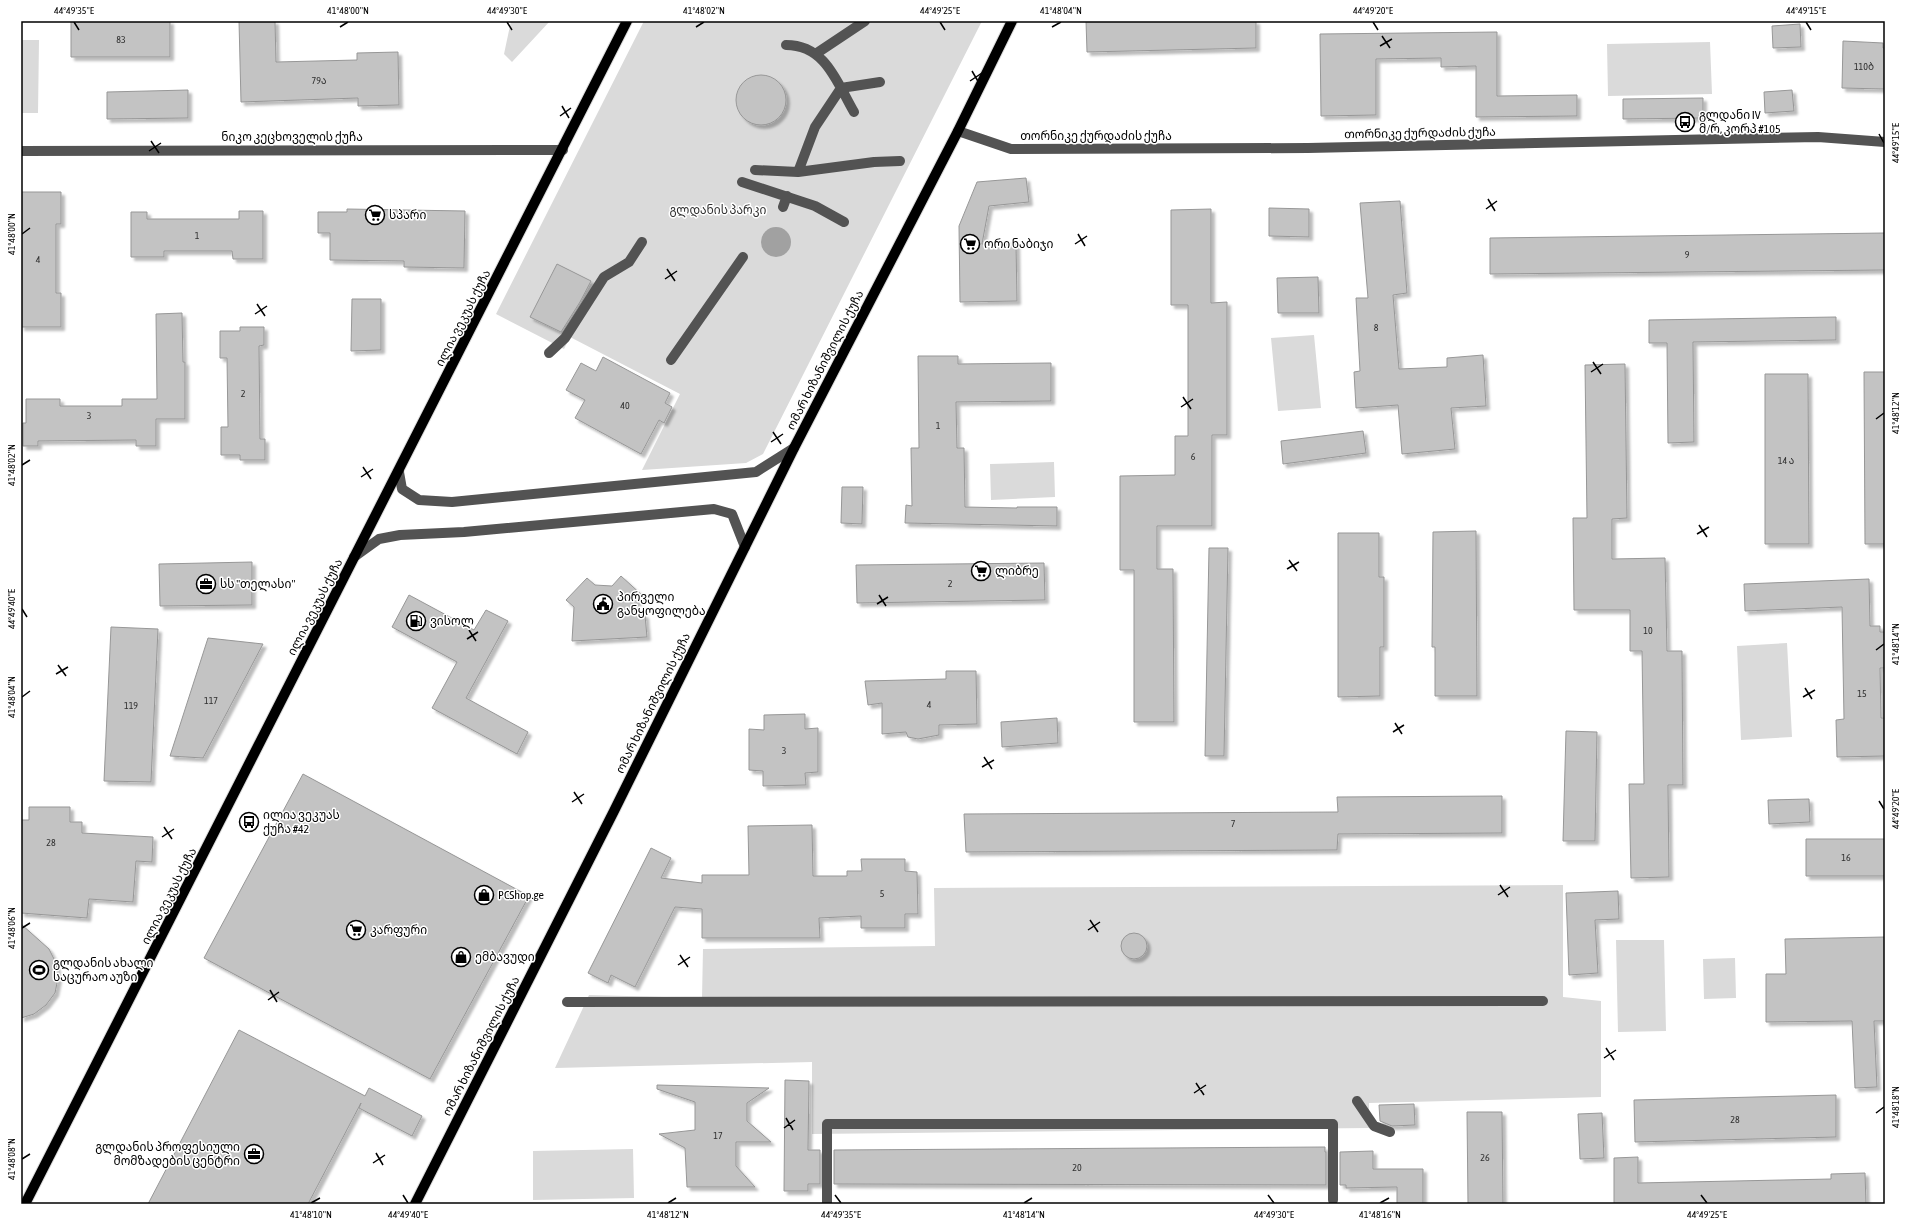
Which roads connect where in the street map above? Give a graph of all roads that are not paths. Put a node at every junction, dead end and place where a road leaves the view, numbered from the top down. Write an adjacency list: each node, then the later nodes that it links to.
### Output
1 (627, 21): 11 (main road, ილია ვეკუას ქუჩა)
2 (865, 21): 5 (street)
3 (1012, 21): 9 (main road, ომარ ხიზანიშვილის ქუჩა)
4 (786, 44): 5 (street)
5 (817, 53): 7 (street)
6 (880, 82): 7 (street)
7 (841, 88): 8 (street); 15 (street)
8 (854, 112)
9 (958, 132): 10 (street, თორნიკე ქურდაძის ქუჩა); 24 (main road, ომარ ხიზანიშვილის ქუჩა)
10 (1885, 142)
11 (563, 150): 12 (street, ნიკო კეცხოველის ქუჩა); 25 (main road, ილია ვეკუას ქუჩა)
12 (21, 151)
13 (900, 161): 15 (street)
14 (755, 170): 15 (street)
15 (798, 172)
16 (742, 182): 17 (street)
17 (787, 196): 18 (street); 19 (street)
18 (783, 207)
19 (844, 222)
20 (642, 242): 22 (street)
21 (743, 257): 23 (street)
22 (549, 353)
23 (671, 360)
24 (794, 448): 25 (street); 26 (main road, ომარ ხიზანიშვილის ქუჩა)
25 (399, 472): 27 (main road, ილია ვეკუას ქუჩა)
26 (745, 547): 27 (street); 34 (main road, ომარ ხიზანიშვილის ქუჩა)
27 (354, 557): 33 (main road, ილია ვეკუას ქუჩა)
28 (1543, 1001): 29 (street)
29 (567, 1002)
30 (1357, 1101): 31 (street)
31 (1390, 1132)
32 (1333, 1200): 35 (street)
33 (25, 1204)
34 (415, 1204)
35 (827, 1204)

